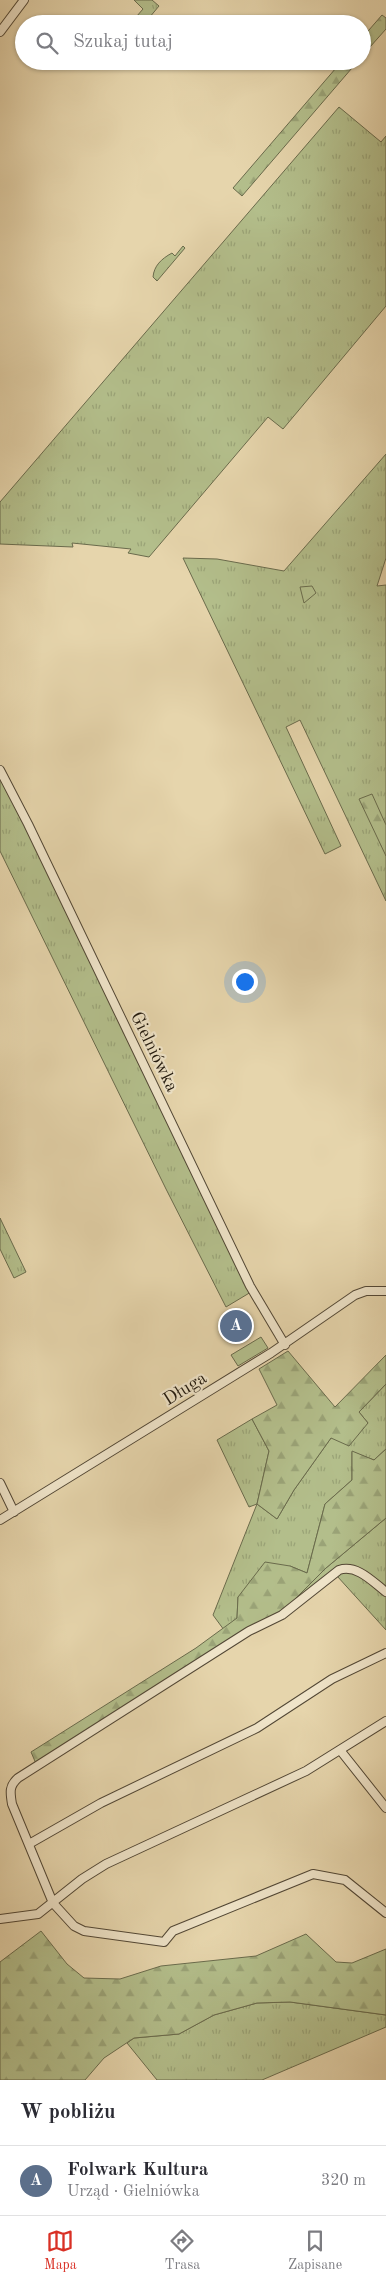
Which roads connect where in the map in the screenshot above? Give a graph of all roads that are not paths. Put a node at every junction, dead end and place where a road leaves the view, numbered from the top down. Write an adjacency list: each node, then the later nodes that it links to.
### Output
1 (24, 0): 2 (street)
2 (0, 32)
3 (0, 770): 5 (street, Gielniówka)
4 (386, 1291): 5 (street, Długa)
5 (285, 1345): 7 (street, Długa)
6 (0, 1483): 7 (street)
7 (14, 1512): 8 (street, Długa)
8 (0, 1520)
9 (386, 1592): 14 (street)
10 (386, 1653): 14 (street)
11 (386, 1720): 12 (street)
12 (340, 1750): 13 (street); 15 (street)
13 (386, 1808)
14 (29, 1844): 15 (street)
15 (53, 1902): 16 (street); 17 (street)
16 (386, 1913)
17 (0, 1919)

